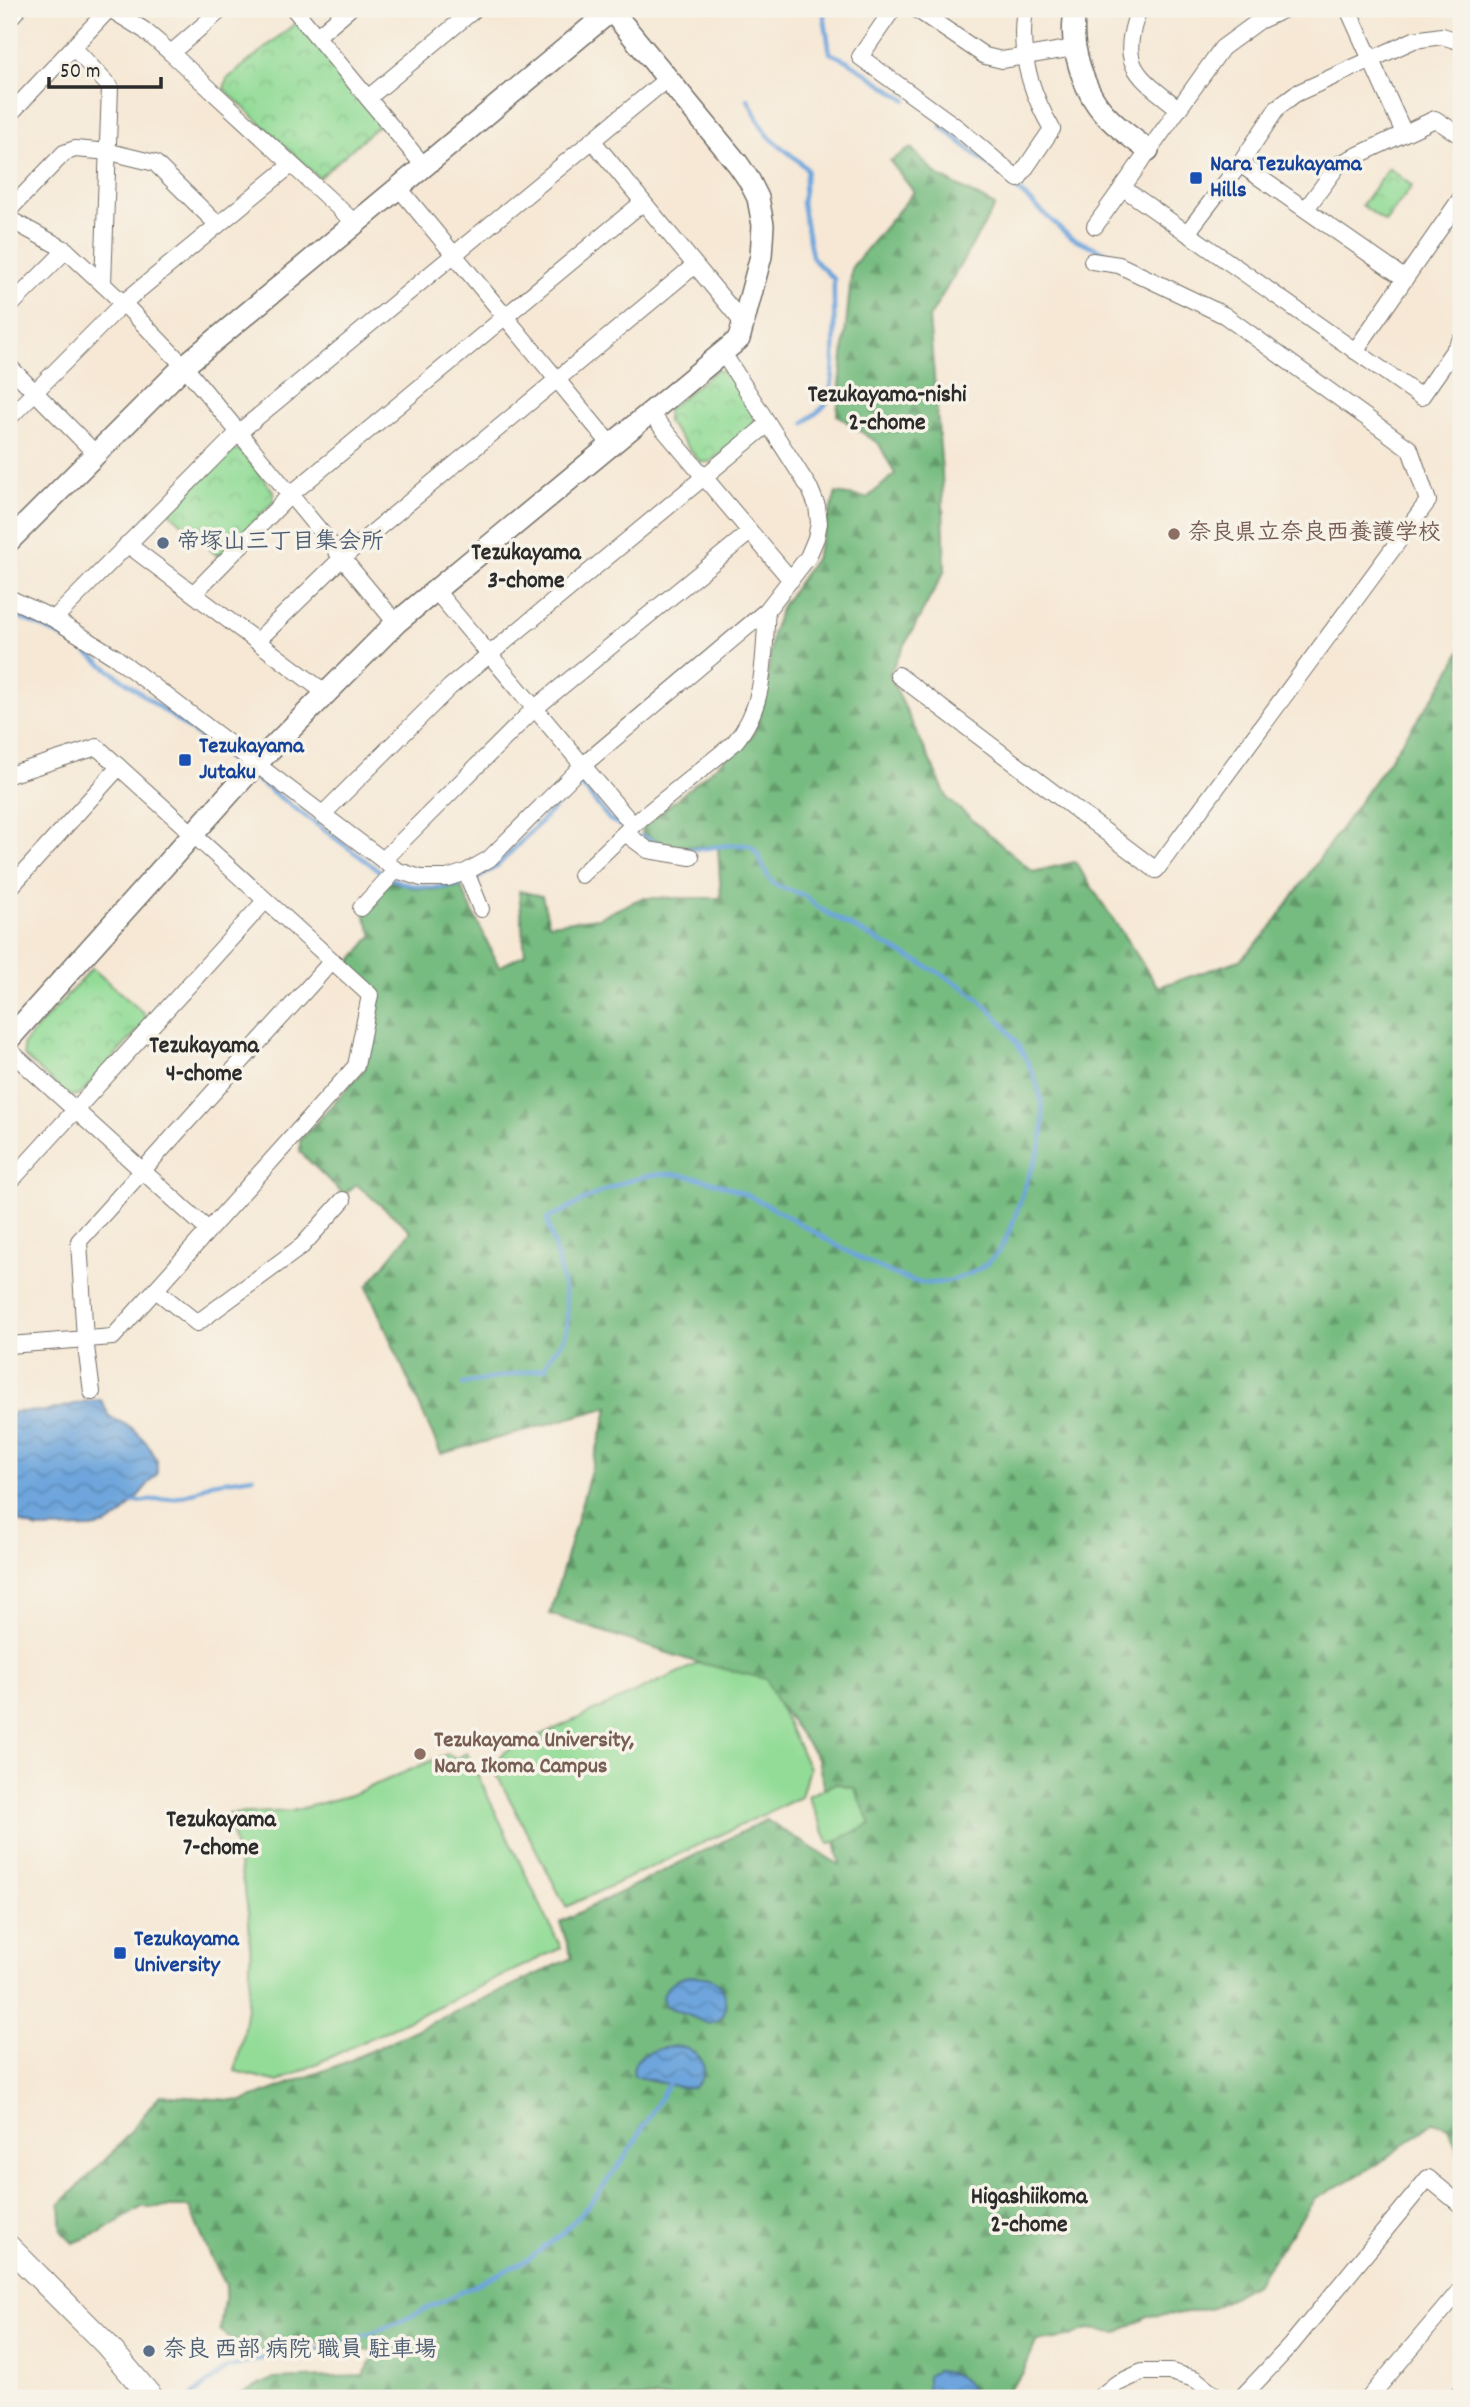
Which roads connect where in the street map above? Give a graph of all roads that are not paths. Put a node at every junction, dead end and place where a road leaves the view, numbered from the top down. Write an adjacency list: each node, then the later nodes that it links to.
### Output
1 (18, 9): 16 (street)
2 (110, 9): 20 (street); 22 (street)
3 (195, 9): 17 (street)
4 (222, 9): 17 (street)
5 (294, 9): 18 (street)
6 (349, 9): 18 (street)
7 (475, 9): 26 (street)
8 (893, 9): 23 (street)
9 (916, 9): 23 (street)
10 (1025, 9): 23 (street)
11 (1076, 9): 21 (street)
12 (1139, 9): 27 (street)
13 (1285, 9): 27 (street)
14 (1348, 9): 24 (street)
15 (611, 10): 25 (street); 36 (street)
16 (9, 19)
17 (206, 22): 22 (street)
18 (317, 36): 26 (street)
19 (1461, 41): 24 (street)
20 (75, 48): 28 (street); 33 (street)
21 (1074, 48): 23 (street); 32 (street)
22 (171, 53): 34 (street)
23 (1026, 58)
24 (1370, 60): 29 (street); 35 (street)
25 (668, 78): 31 (street); 57 (street)
26 (368, 98): 36 (street)
27 (1178, 108): 32 (street)
28 (9, 115)
29 (1404, 133): 30 (street); 42 (street)
30 (1461, 136)
31 (592, 140): 40 (street); 49 (street)
32 (1148, 150): 38 (street)
33 (110, 152): 41 (street); 45 (street); 53 (street)
34 (291, 164): 44 (street); 45 (street)
35 (1240, 164): 42 (street); 47 (street)
36 (424, 166): 37 (street)
37 (399, 188): 44 (street); 49 (street)
38 (1123, 188): 46 (street); 47 (street)
39 (1461, 198): 52 (street)
40 (642, 203): 51 (street); 56 (street)
41 (9, 209)
42 (1306, 209): 52 (street)
43 (9, 219): 48 (street)
44 (355, 223): 62 (street)
45 (218, 225): 54 (street)
46 (1094, 226)
47 (1187, 233): 59 (street)
48 (66, 250): 53 (street); 55 (street)
49 (454, 254): 56 (street); 68 (street)
50 (1092, 261): 86 (street)
51 (695, 265): 57 (street); 63 (street)
52 (1404, 278): 59 (street)
53 (103, 284): 54 (street)
54 (123, 303): 62 (street); 64 (street)
55 (9, 307)
56 (505, 316): 63 (street); 72 (street)
57 (743, 323): 60 (street)
58 (1461, 340): 59 (street)
59 (1355, 351)
60 (723, 353): 65 (street); 67 (street)
61 (9, 366): 64 (street)
62 (184, 366): 68 (street); 70 (street)
63 (557, 379): 69 (street); 76 (street)
64 (34, 392): 66 (street); 70 (street)
65 (650, 413): 69 (street); 71 (street)
66 (9, 418)
67 (768, 424): 71 (street); 77 (street)
68 (238, 433): 72 (street); 75 (street)
69 (611, 445): 78 (street)
70 (96, 454): 74 (street)
71 (703, 477): 73 (street); 85 (street)
72 (290, 495): 76 (street); 79 (street)
73 (750, 532): 77 (street); 88 (street)
74 (9, 541)
75 (127, 544): 79 (street); 82 (street)
76 (342, 558): 83 (street); 84 (street)
77 (791, 580): 81 (street)
78 (436, 591): 83 (street); 85 (street)
79 (194, 593): 84 (street)
80 (9, 598): 82 (street)
81 (767, 610): 90 (street); 94 (street)
82 (54, 618): 89 (street)
83 (396, 622): 87 (street)
84 (257, 641): 87 (street)
85 (488, 654): 88 (street); 93 (street)
86 (898, 675)
87 (327, 694): 89 (street)
88 (534, 709): 90 (street); 97 (street)
89 (255, 765): 93 (street); 95 (street)
90 (582, 766): 94 (street); 98 (street)
91 (119, 767): 92 (street); 95 (street); 100 (street)
92 (9, 775)
93 (322, 815): 97 (street)
94 (629, 829): 96 (street); 99 (street)
95 (194, 834): 101 (street); 105 (street)
96 (691, 857)
97 (390, 865): 98 (street); 102 (street)
98 (466, 872): 103 (street)
99 (582, 875)
100 (9, 889)
101 (265, 901): 104 (street); 107 (street)
102 (361, 908)
103 (481, 909)
104 (332, 961): 108 (street); 111 (street)
105 (9, 1039)
106 (9, 1050): 107 (street)
107 (75, 1111): 108 (street); 109 (street)
108 (142, 1171): 111 (street); 113 (street)
109 (9, 1183)
110 (343, 1200): 112 (street)
111 (208, 1230): 112 (street)
112 (156, 1290): 113 (street)
113 (85, 1339): 114 (street); 115 (street)
114 (9, 1345)
115 (92, 1392)
116 (1461, 2205): 122 (street)
117 (9, 2247): 119 (main road)
118 (1461, 2289): 123 (street)
119 (152, 2398)
120 (1099, 2398): 121 (street)
121 (1219, 2398)
122 (1241, 2398)
123 (1370, 2398)

